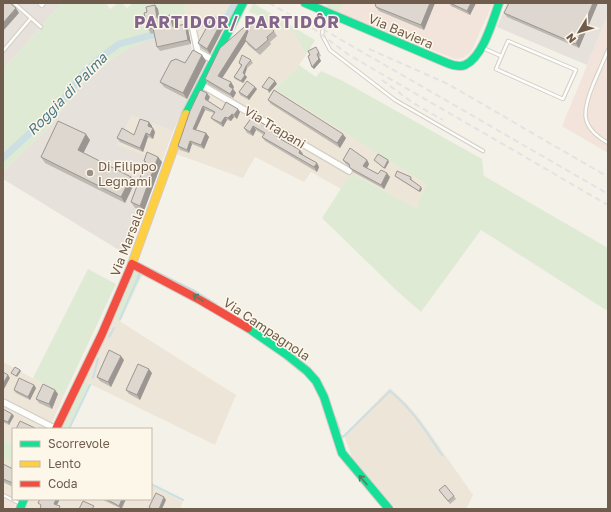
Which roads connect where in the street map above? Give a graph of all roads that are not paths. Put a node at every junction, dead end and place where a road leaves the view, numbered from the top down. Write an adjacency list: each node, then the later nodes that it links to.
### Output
1 (14, 3): 8 (lane)
2 (39, 3): 3 (lane)
3 (44, 3)
4 (243, 3): 15 (street, Via Marsala)
5 (305, 3): 7 (street, Via Baviera)
6 (499, 3): 11 (street)
7 (326, 12): 11 (street, Via Baviera); 18 (lane)
8 (31, 18): 9 (lane); 13 (lane)
9 (41, 27)
10 (193, 29): 15 (street)
11 (481, 47): 14 (lane)
12 (608, 50): 17 (lane)
13 (3, 51)
14 (502, 56): 14 (lane)
15 (212, 60): 16 (street, Via Marsala)
16 (200, 84): 19 (street, Via Trapani); 20 (street, Via Marsala)
17 (608, 143)
18 (483, 151)
19 (349, 171)
20 (132, 264): 23 (street, Via Marsala); 24 (street, Via Campagnola, one-way to 20)
21 (3, 402): 22 (street, Via Marsala)
22 (54, 428)
23 (56, 428)
24 (389, 509)

